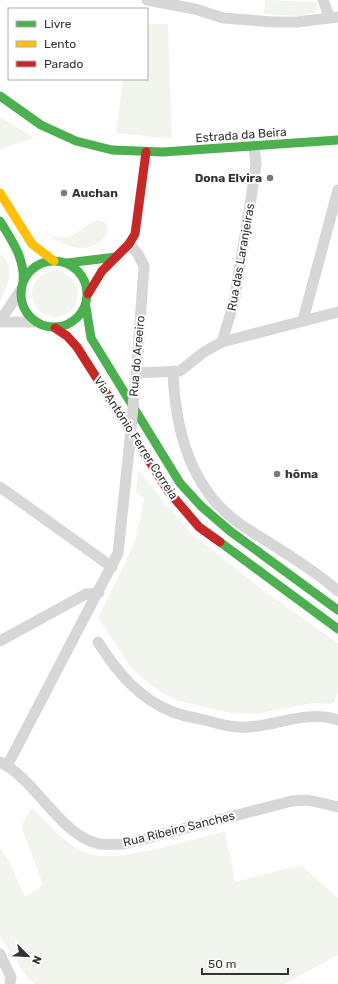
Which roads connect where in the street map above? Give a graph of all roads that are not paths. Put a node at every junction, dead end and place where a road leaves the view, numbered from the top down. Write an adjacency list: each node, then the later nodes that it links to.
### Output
1 (147, 0): 3 (street)
2 (323, 0): 3 (street)
3 (334, 18)
4 (0, 96): 7 (main road, Estrada da Beira)
5 (338, 140): 6 (main road, Estrada da Beira)
6 (254, 146): 7 (main road, Estrada da Beira); 23 (street, Rua das Laranjeiras)
7 (146, 152): 11 (main road)
8 (338, 190): 19 (street)
9 (0, 193): 13 (main road)
10 (0, 221): 15 (main road)
11 (129, 244): 12 (main road); 25 (street, Rua do Areeiro)
12 (116, 257): 14 (main road); 16 (main road)
13 (54, 261): 14 (main road); 15 (main road)
14 (67, 263): 16 (main road)
15 (22, 286): 20 (street); 21 (main road)
16 (88, 294): 17 (main road)
17 (86, 307): 22 (main road); 30 (main road, Via António Ferrer Correia)
18 (338, 312): 19 (street)
19 (303, 320): 23 (street)
20 (0, 322): 21 (street)
21 (36, 322): 22 (main road)
22 (55, 328): 31 (main road, Via António Ferrer Correia)
23 (222, 342): 24 (street)
24 (173, 371): 25 (street); 28 (street)
25 (136, 373): 27 (street, Rua do Areeiro, bridge)
26 (0, 487): 27 (street)
27 (112, 567): 29 (street, Rua do Areeiro)
28 (338, 591)
29 (99, 593): 32 (street); 35 (street, Rua do Areeiro)
30 (338, 610)
31 (338, 629)
32 (0, 642)
33 (98, 642): 34 (street)
34 (338, 720)
35 (4, 764): 36 (street, Rua Ribeiro Sanches)
36 (338, 807)
37 (0, 954): 38 (street)
38 (11, 981): 39 (street)
39 (21, 984)

